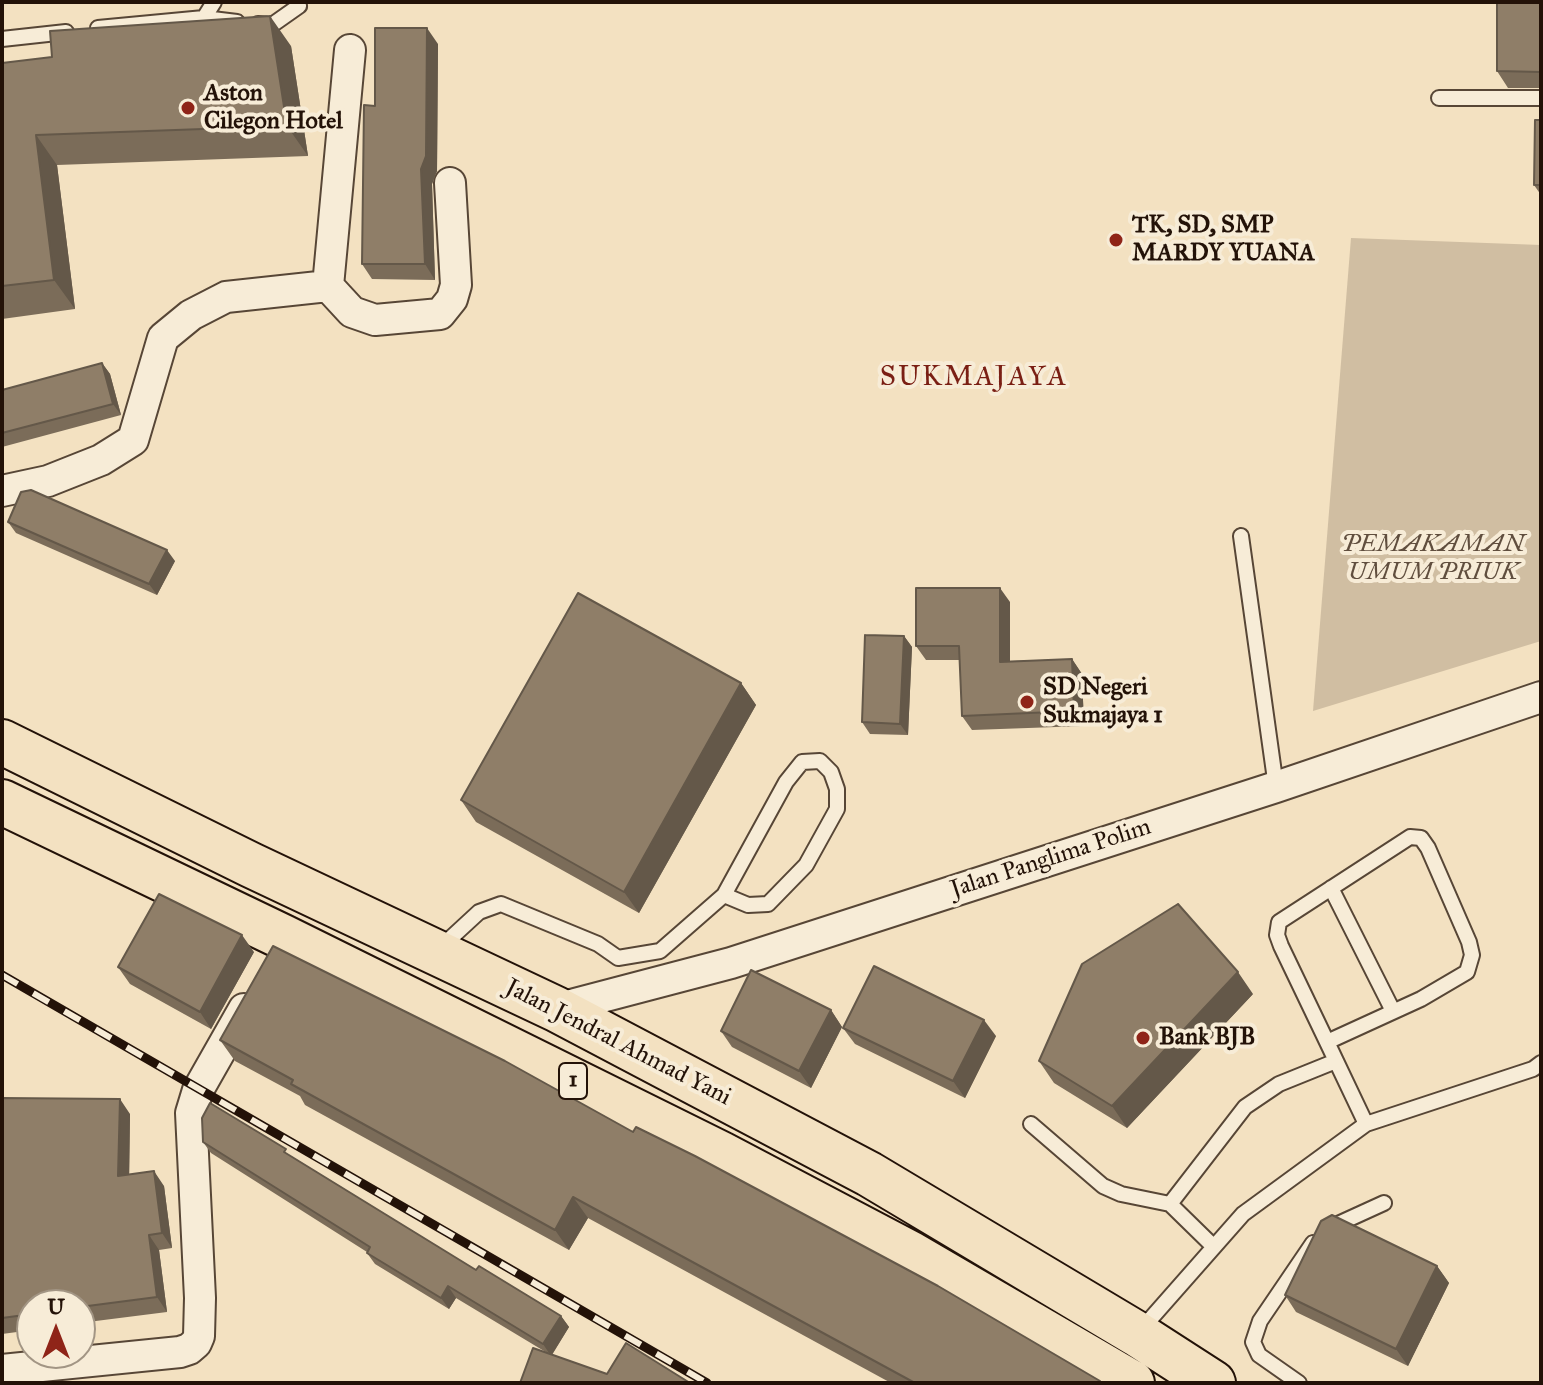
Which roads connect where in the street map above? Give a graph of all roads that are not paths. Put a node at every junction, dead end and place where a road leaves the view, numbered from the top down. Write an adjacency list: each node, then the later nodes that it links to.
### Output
1 (214, 2): 3 (lane)
2 (298, 2): 3 (lane)
3 (204, 18): 4 (lane)
4 (2, 39)
5 (350, 50): 9 (street)
6 (1439, 98): 7 (lane)
7 (1541, 98)
8 (450, 183): 9 (street)
9 (328, 286): 10 (street)
10 (2, 491)
11 (1241, 536): 14 (lane)
12 (1541, 697): 14 (street, Jalan Panglima Polim)
13 (2, 742): 18 (highway, Jalan Jendral Ahmad Yani / 1)
14 (1276, 787): 20 (street, Jalan Panglima Polim)
15 (2, 802): 30 (highway, Jalan Jendral Ahmad Yani / 1)
16 (1331, 888): 21 (lane); 21 (lane); 22 (lane)
17 (724, 895): 17 (lane); 18 (lane)
18 (437, 951): 20 (highway, Jalan Jendral Ahmad Yani / 1)
19 (255, 990): 31 (street)
20 (556, 1009): 30 (highway, Jalan Jendral Ahmad Yani / 1)
21 (1393, 1011): 22 (lane)
22 (1327, 1042): 23 (lane)
23 (1336, 1061): 26 (lane); 28 (lane)
24 (1538, 1067): 26 (lane)
25 (1031, 1124): 28 (lane)
26 (1366, 1124): 29 (lane)
27 (1384, 1203): 33 (lane)
28 (1170, 1204): 29 (lane)
29 (1214, 1247): 30 (lane)
30 (1124, 1358): 32 (highway, Jalan Jendral Ahmad Yani / 1)
31 (2, 1370)
32 (1213, 1383)
33 (1299, 1383)

